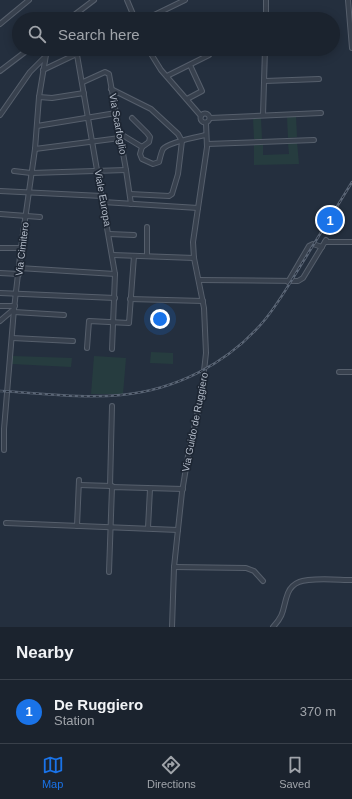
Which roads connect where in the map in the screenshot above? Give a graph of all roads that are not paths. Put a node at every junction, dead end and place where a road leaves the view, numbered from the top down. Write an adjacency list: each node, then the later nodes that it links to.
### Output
1 (29, 0): 8 (street)
2 (94, 0): 9 (street)
3 (127, 0): 10 (street)
4 (185, 0): 11 (street)
5 (266, 0): 12 (street)
6 (348, 0): 7 (street)
7 (350, 8): 14 (street)
8 (14, 12)
9 (79, 12)
10 (131, 12)
11 (160, 12)
12 (266, 12)
13 (12, 14): 15 (street)
14 (351, 19): 16 (street)
15 (0, 24)
16 (351, 30): 17 (street)
17 (352, 40): 18 (street)
18 (352, 48)
19 (20, 56): 28 (street)
20 (69, 56): 27 (street)
21 (78, 56): 32 (street, Viale Europa)
22 (153, 56): 29 (street)
23 (207, 56): 26 (street)
24 (265, 56): 31 (street)
25 (44, 58): 27 (street, Via Cimitero); 39 (street)
26 (190, 64): 29 (street); 36 (street)
27 (43, 70): 35 (street, Via Cimitero)
28 (0, 71)
29 (167, 76): 36 (street)
30 (318, 79): 31 (street)
31 (265, 81): 40 (street)
32 (83, 82): 33 (street, Via Scarfoglio); 34 (street, Viale Europa)
33 (111, 89): 38 (street, Via Scarfoglio); 51 (street)
34 (84, 93): 35 (street); 42 (street, Viale Europa)
35 (39, 97): 46 (street, Via Cimitero)
36 (187, 99): 41 (street)
37 (321, 112): 40 (street)
38 (116, 113): 42 (street); 47 (street, Via Scarfoglio)
39 (0, 115)
40 (263, 115): 44 (street)
41 (201, 116): 44 (street); 45 (street)
42 (89, 118): 46 (street); 52 (street, Viale Europa)
43 (132, 118): 54 (street)
44 (210, 118): 45 (street)
45 (206, 123): 48 (street, Via Guido de Ruggiero)
46 (37, 126): 55 (street, Via Cimitero)
47 (119, 133): 49 (street, Via Scarfoglio); 54 (street)
48 (206, 135): 51 (street); 53 (street, Via Guido de Ruggiero)
49 (120, 138): 52 (street); 57 (street, Via Scarfoglio)
50 (314, 140): 53 (street)
51 (182, 141): 54 (street); 62 (street)
52 (93, 142): 55 (street); 56 (street, Viale Europa)
53 (207, 144): 66 (street, Via Guido de Ruggiero)
54 (142, 147)
55 (35, 149): 59 (street, Via Cimitero)
56 (98, 170): 57 (street); 59 (street); 63 (street, Viale Europa)
57 (126, 170): 62 (street, Via Scarfoglio)
58 (14, 171): 59 (street)
59 (32, 173): 61 (street, Via Cimitero)
60 (0, 191): 61 (street)
61 (28, 193): 63 (street); 68 (street, Via Cimitero)
62 (130, 194): 65 (street, Via Scarfoglio)
63 (102, 196): 64 (street, Viale Europa)
64 (103, 202): 65 (street); 71 (street, Viale Europa)
65 (131, 204): 66 (street)
66 (198, 208): 80 (street, Via Guido de Ruggiero)
67 (0, 214): 68 (street)
68 (26, 216): 69 (street); 75 (street, Via Cimitero)
69 (40, 217)
70 (147, 228): 79 (street)
71 (108, 234): 72 (street); 77 (street, Viale Europa)
72 (134, 235)
73 (352, 242): 76 (street)
74 (0, 248): 75 (street)
75 (21, 248): 81 (street, Via Cimitero)
76 (322, 248): 86 (street); 86 (street)
77 (113, 255): 78 (street); 84 (street, Viale Europa)
78 (134, 256): 79 (street); 90 (street)
79 (147, 256): 80 (street)
80 (194, 258): 85 (street, Via Guido de Ruggiero)
81 (19, 268): 83 (street, Via Cimitero); 84 (street)
82 (0, 273): 83 (street)
83 (19, 274): 88 (street, Via Cimitero)
84 (115, 274): 89 (street, Viale Europa)
85 (198, 280): 86 (street); 91 (street, Via Guido de Ruggiero)
86 (288, 282)
87 (0, 293): 88 (street)
88 (16, 294): 89 (street); 93 (street, Via Cimitero)
89 (114, 298): 96 (street, Viale Europa)
90 (130, 298): 91 (street); 96 (street)
91 (203, 301): 107 (street, Via Guido de Ruggiero)
92 (0, 306): 93 (street)
93 (14, 309): 94 (street); 95 (street); 97 (street, Via Cimitero)
94 (64, 315)
95 (0, 321)
96 (113, 322): 99 (street); 100 (street, Viale Europa)
97 (12, 338): 98 (street); 104 (street, Via Cimitero)
98 (73, 341)
99 (87, 348)
100 (112, 349)
101 (339, 372): 102 (street)
102 (352, 372)
103 (112, 406): 105 (street)
104 (4, 450)
105 (111, 486): 107 (street); 109 (street); 110 (street)
106 (150, 489): 111 (street)
107 (182, 489): 112 (street, Via Guido de Ruggiero)
108 (6, 523): 109 (street)
109 (77, 526): 110 (street)
110 (111, 527): 111 (street); 114 (street)
111 (148, 528): 112 (street)
112 (178, 530): 113 (street, Via Guido de Ruggiero)
113 (174, 567): 116 (street); 117 (street, Via Guido de Ruggiero)
114 (109, 572)
115 (352, 580): 118 (street)
116 (263, 581)
117 (172, 627)
118 (274, 627)

